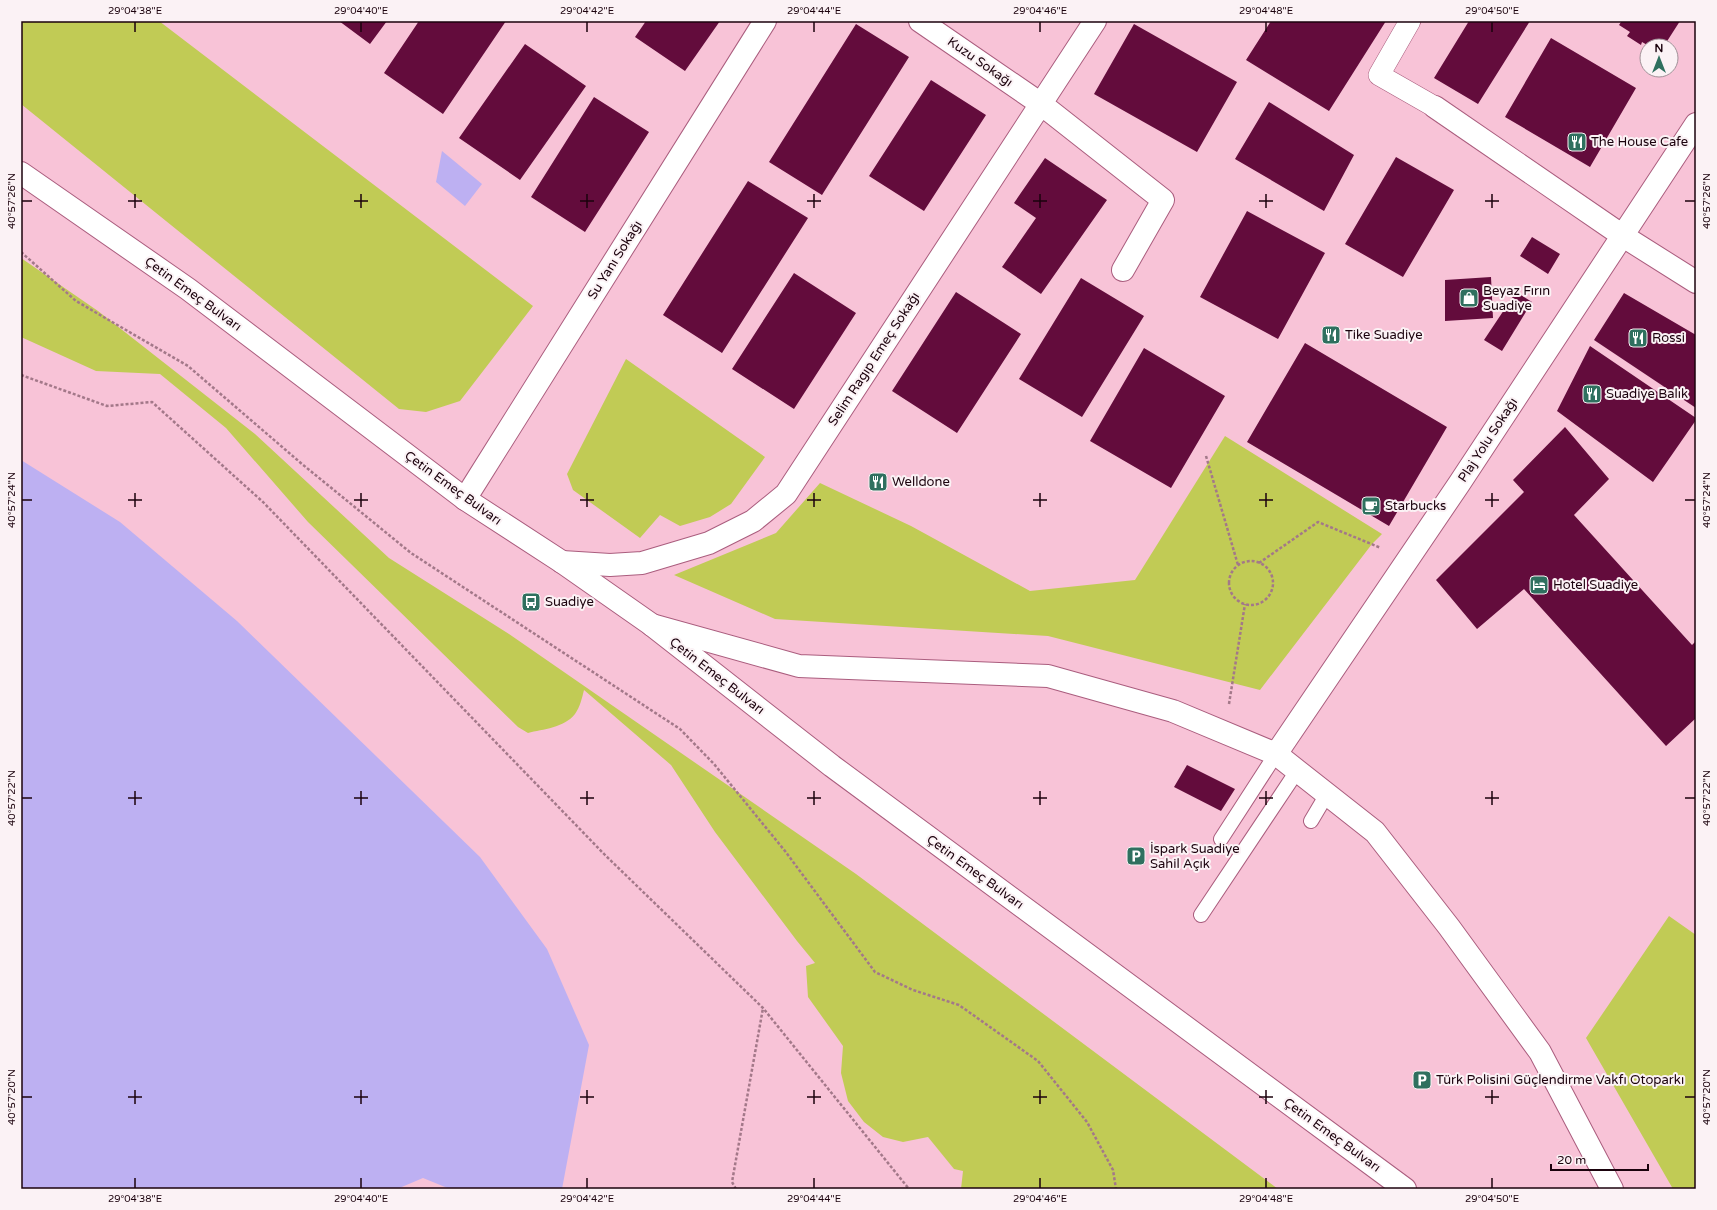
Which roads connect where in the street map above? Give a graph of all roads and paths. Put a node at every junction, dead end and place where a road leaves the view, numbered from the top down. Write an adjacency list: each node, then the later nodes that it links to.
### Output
1 (765, 21): 15 (street, Su Yanı Sokağı)
2 (920, 21): 5 (street, Kuzu Sokağı)
3 (1095, 21): 5 (street, Selim Ragıp Emeç Sokağı)
4 (1410, 21): 6 (street)
5 (1040, 104): 11 (street, Kuzu Sokağı); 17 (street, Selim Ragıp Emeç Sokağı)
6 (1435, 107): 9 (street)
7 (1696, 124): 9 (street, Plaj Yolu Sokağı)
8 (21, 173): 15 (street, Çetin Emeç Bulvarı)
9 (1623, 236): 12 (street); 16 (street, Plaj Yolu Sokağı)
10 (21, 252): 32 (path)
11 (1123, 270)
12 (1696, 282)
13 (21, 375): 29 (path)
14 (1206, 456): 19 (path)
15 (465, 499): 17 (street, Çetin Emeç Bulvarı)
16 (1408, 559): 18 (path); 23 (street, Plaj Yolu Sokağı)
17 (562, 562): 21 (street, Çetin Emeç Bulvarı)
18 (1259, 563): 19 (path); 20 (path)
19 (1238, 565): 20 (path)
20 (1245, 604): 22 (path)
21 (652, 625): 22 (street); 33 (street, Çetin Emeç Bulvarı)
22 (1224, 732): 23 (street)
23 (1276, 754): 24 (street); 27 (lane)
24 (1297, 771): 25 (street); 28 (lane)
25 (1327, 794): 26 (lane); 34 (street)
26 (1311, 821)
27 (1221, 839)
28 (1201, 915)
29 (763, 1008): 30 (path); 31 (path)
30 (736, 1189)
31 (909, 1189)
32 (1116, 1189)
33 (1405, 1189)
34 (1612, 1189)

